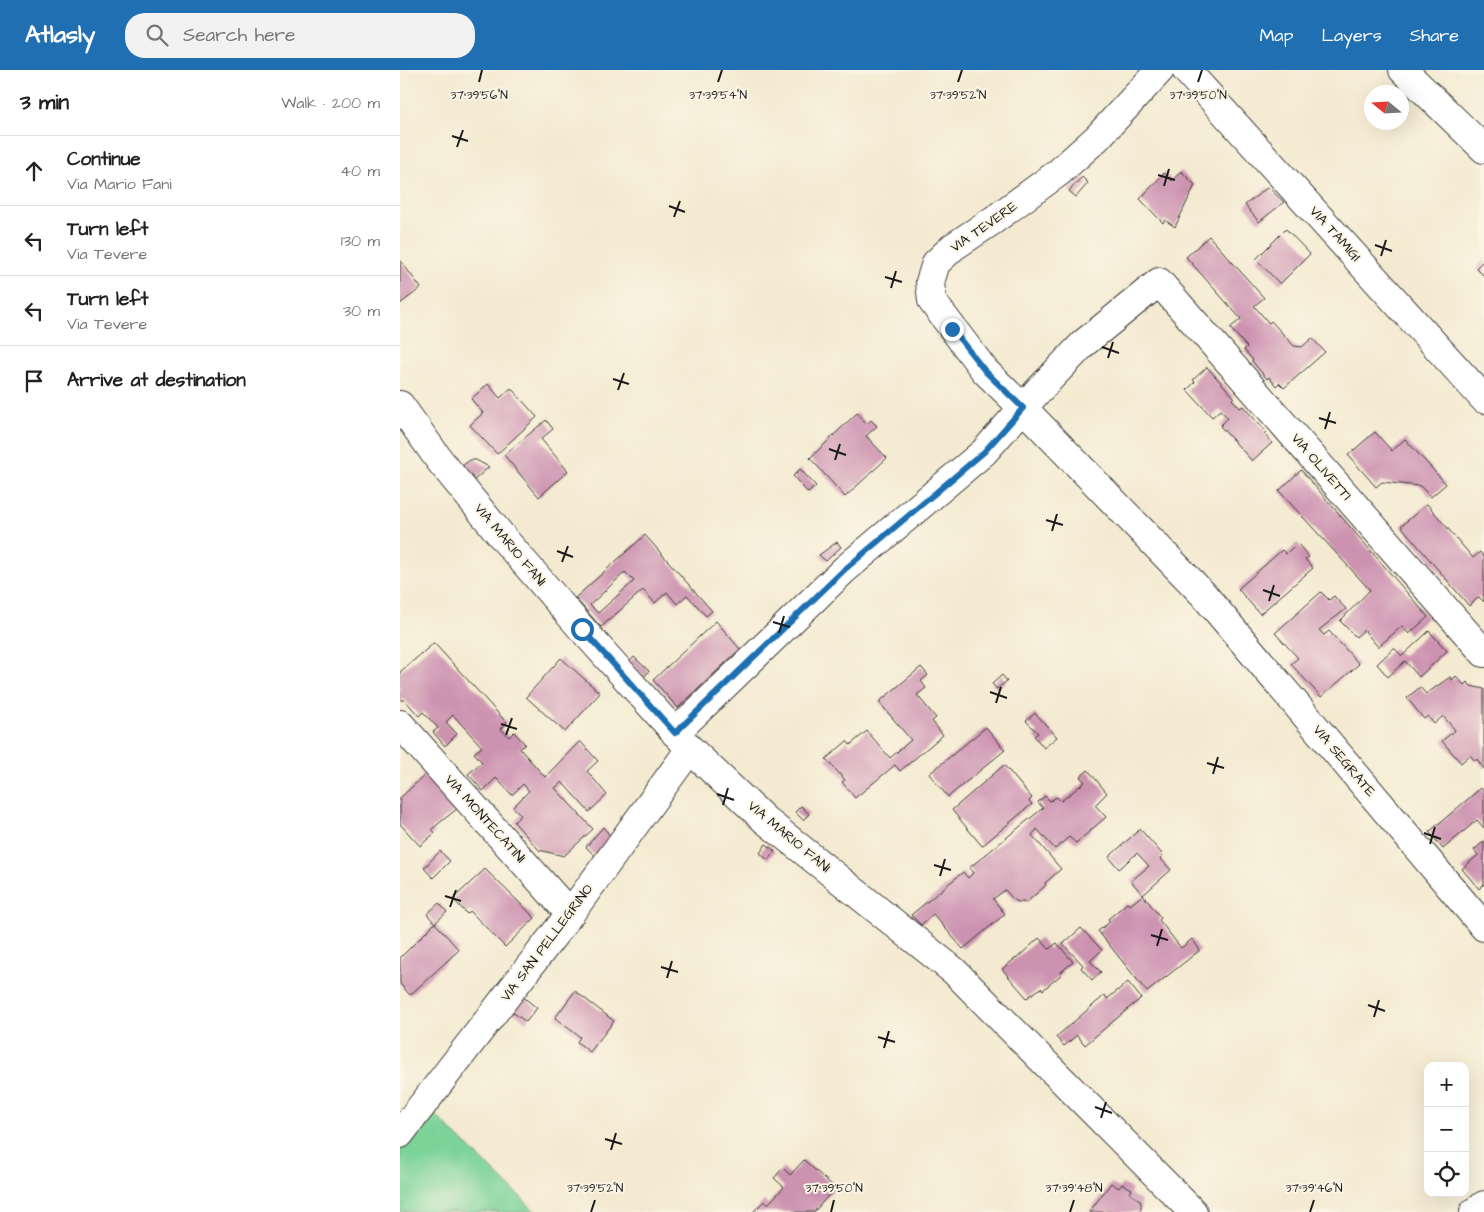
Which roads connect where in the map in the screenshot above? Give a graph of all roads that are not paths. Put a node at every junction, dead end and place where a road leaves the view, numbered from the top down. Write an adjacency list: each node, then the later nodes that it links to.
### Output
1 (1160, 70): 7 (street, VIA TEVERE)
2 (1186, 70): 5 (street, VIA TAMIGI)
3 (1403, 70): 4 (street)
4 (1484, 149)
5 (1484, 399)
6 (400, 405): 11 (street, VIA MARIO FANI)
7 (1023, 408): 8 (street, VIA TEVERE); 9 (street, VIA OLIVETTI); 11 (street)
8 (1203, 594): 13 (street, VIA SEGRATE)
9 (1484, 653)
10 (400, 724): 12 (street, VIA MONTECATINI)
11 (682, 741): 12 (street, VIA SAN PELLEGRINO); 16 (street, VIA MARIO FANI)
12 (570, 914): 14 (street, VIA SAN PELLEGRINO)
13 (1484, 927)
14 (400, 1134)
15 (1484, 1205): 17 (street)
16 (1193, 1212)
17 (1474, 1212)

